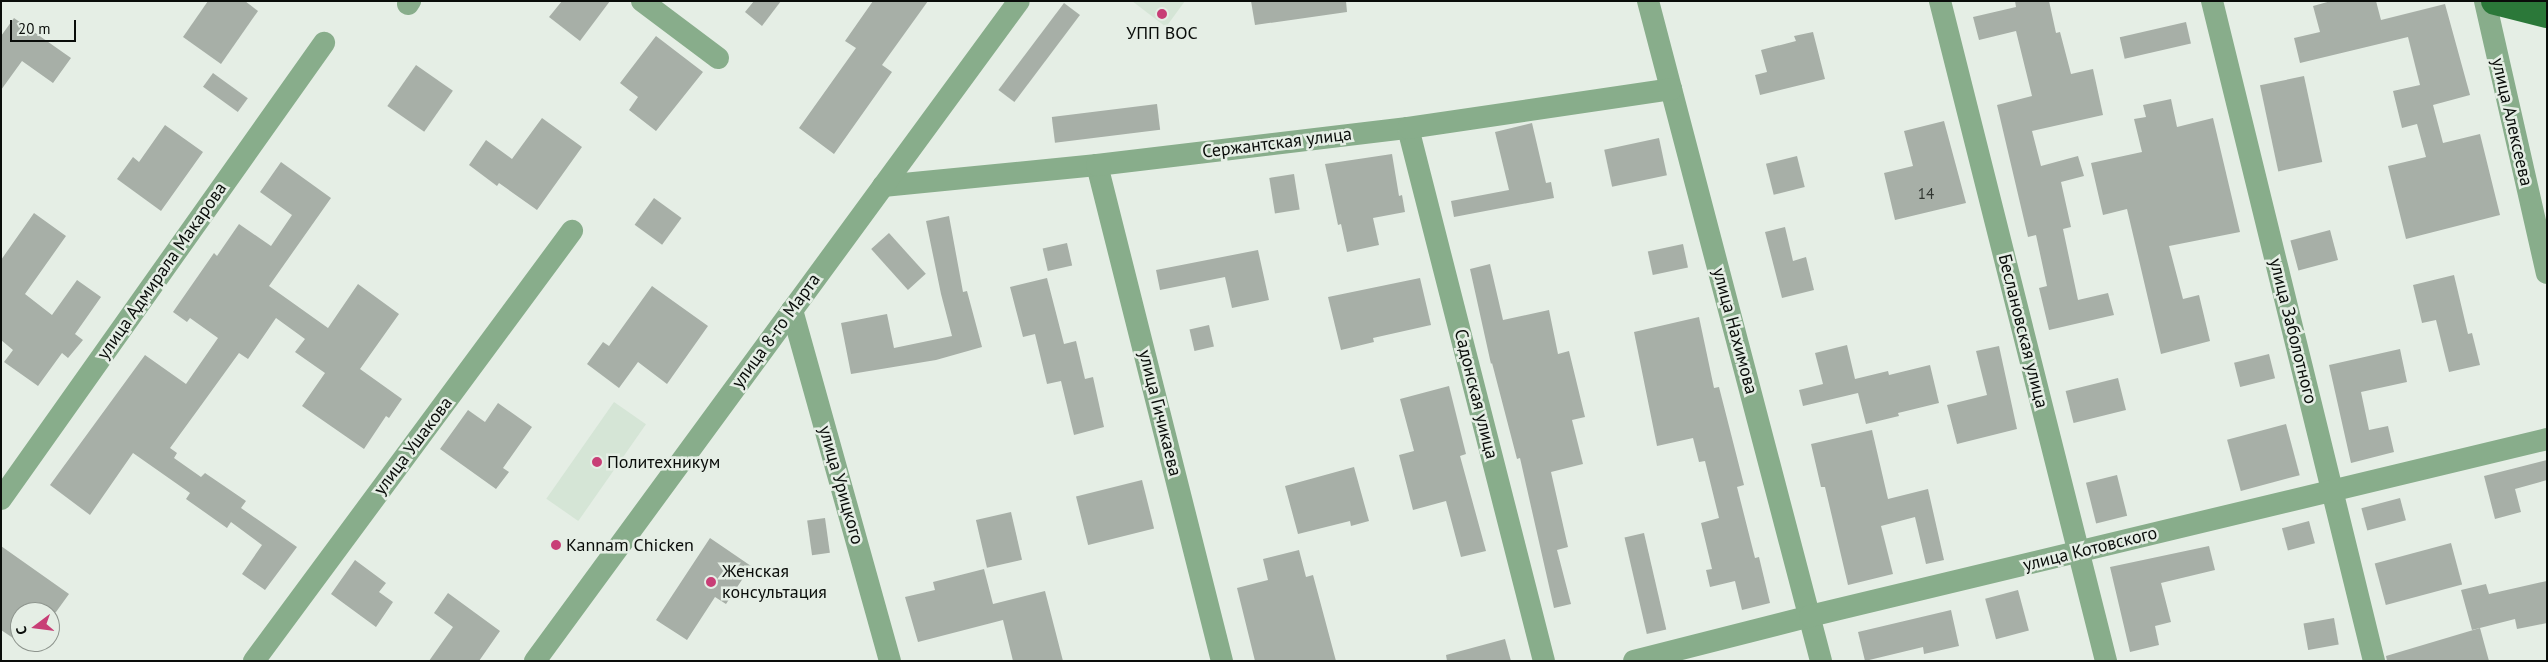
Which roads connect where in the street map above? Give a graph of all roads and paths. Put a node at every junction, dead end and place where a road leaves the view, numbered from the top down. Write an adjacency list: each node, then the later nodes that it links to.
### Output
1 (642, 1): 10 (street)
2 (1018, 1): 14 (street, улица 8-го Марта)
3 (1648, 1): 11 (street, улица Нахимова)
4 (1940, 1): 21 (street, Беслановская улица)
5 (2212, 1): 19 (street, улица Заболотного)
6 (2484, 1): 16 (street, улица Алексеева)
7 (2496, 1): 8 (main road)
8 (2547, 14)
9 (324, 43): 20 (street, улица Адмирала Макарова)
10 (718, 58)
11 (1670, 89): 12 (street, Сержантская улица); 22 (street, улица Нахимова)
12 (1408, 128): 13 (street, Сержантская улица); 27 (street, Садонская улица)
13 (1097, 165): 14 (street, Сержантская улица); 26 (street, улица Гичикаева)
14 (883, 186): 17 (street, улица 8-го Марта)
15 (572, 231): 23 (street, улица Ушакова)
16 (2547, 272)
17 (792, 310): 24 (street, улица 8-го Марта); 25 (street, улица Урицкого)
18 (2547, 439): 19 (street, улица Котовского)
19 (2333, 490): 21 (street, улица Котовского); 31 (street, улица Заболотного)
20 (1, 499)
21 (2079, 552): 22 (street, улица Котовского); 30 (street, Беслановская улица)
22 (1810, 616): 28 (street, улица Котовского); 29 (street, улица Нахимова)
23 (254, 661)
24 (535, 661)
25 (890, 661)
26 (1222, 661)
27 (1544, 661)
28 (1634, 661)
29 (1822, 661)
30 (2106, 661)
31 (2374, 661)

